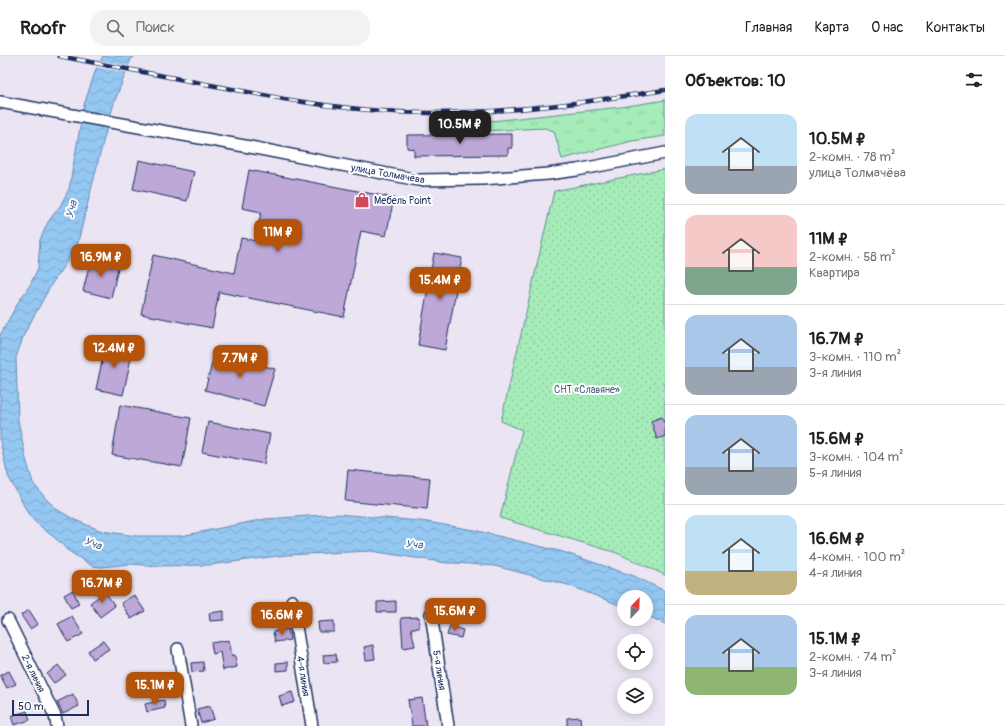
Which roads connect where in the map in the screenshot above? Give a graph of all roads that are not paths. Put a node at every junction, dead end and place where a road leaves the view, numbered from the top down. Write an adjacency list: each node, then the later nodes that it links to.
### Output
1 (0, 102): 2 (street, улица Толмачёва)
2 (665, 153)
3 (292, 601): 9 (street, 4-я линия)
4 (431, 614): 10 (street, 5-я линия)
5 (8, 620): 7 (street, 2-я линия)
6 (178, 650): 8 (street)
7 (57, 726)
8 (191, 726)
9 (312, 726)
10 (448, 726)

